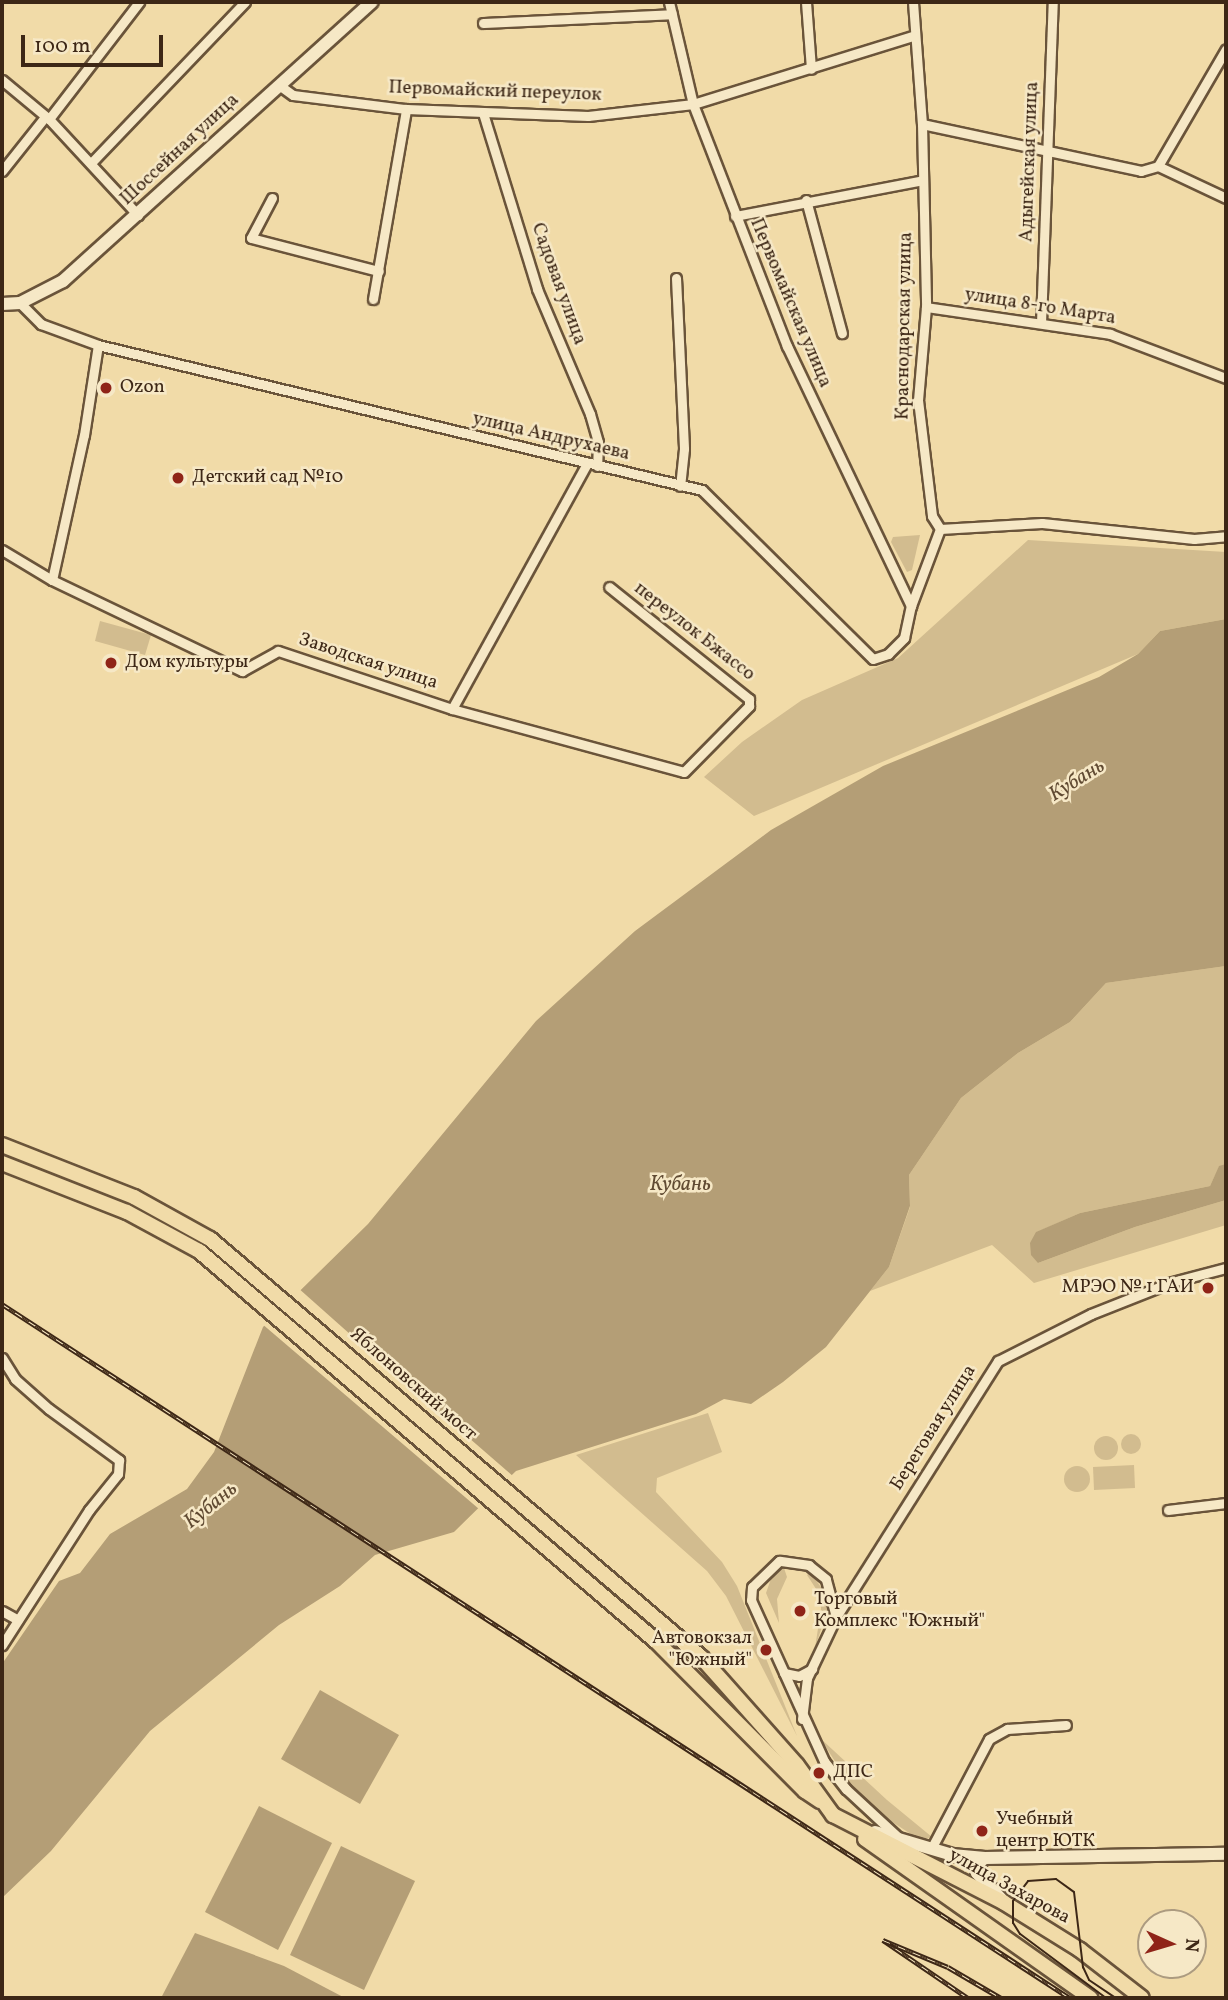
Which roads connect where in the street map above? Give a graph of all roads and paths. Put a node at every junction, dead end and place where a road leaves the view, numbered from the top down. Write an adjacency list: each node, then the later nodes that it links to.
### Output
1 (139, 2): 18 (street)
2 (245, 2): 21 (street)
3 (372, 2): 14 (main road, Шоссейная улица)
4 (669, 2): 8 (street, Первомайская улица)
5 (806, 2): 12 (street)
6 (913, 2): 10 (street, Краснодарская улица)
7 (1053, 2): 20 (street, Адыгейская улица)
8 (673, 14): 9 (street); 15 (street, Первомайская улица)
9 (482, 23)
10 (913, 36): 12 (street, Первомайский переулок); 19 (street, Краснодарская улица)
11 (1226, 49): 22 (street)
12 (811, 69): 15 (street, Первомайский переулок)
13 (2, 80): 18 (street)
14 (279, 85): 16 (street, Первомайский переулок); 28 (main road, Шоссейная улица)
15 (693, 104): 17 (street, Первомайский переулок); 29 (street, Первомайская улица)
16 (405, 109): 17 (street, Первомайский переулок); 30 (street)
17 (483, 113): 41 (street, Садовая улица)
18 (47, 118): 21 (street); 23 (street)
19 (922, 124): 20 (street); 24 (street, Краснодарская улица)
20 (1049, 153): 22 (street); 36 (street, Адыгейская улица)
21 (91, 163): 28 (street)
22 (1158, 166): 26 (street)
23 (2, 171)
24 (923, 180): 27 (street); 35 (street, Краснодарская улица)
25 (272, 198): 30 (street)
26 (1226, 198)
27 (806, 200): 29 (street); 37 (street)
28 (138, 215): 33 (main road, Шоссейная улица)
29 (735, 216): 48 (street, Первомайская улица)
30 (379, 271): 32 (street)
31 (676, 278): 42 (street)
32 (373, 299)
33 (20, 303): 34 (main road, Шоссейная улица); 38 (street, улица Андрухаева)
34 (2, 304)
35 (926, 307): 36 (street, улица 8-го Марта); 43 (street, Краснодарская улица)
36 (1041, 323): 39 (street, улица 8-го Марта)
37 (842, 333)
38 (98, 345): 40 (street, улица Андрухаева); 46 (street)
39 (1226, 378)
40 (587, 463): 41 (street, улица Андрухаева); 49 (street)
41 (597, 466): 42 (street, улица Андрухаева)
42 (680, 486): 48 (street, улица Андрухаева)
43 (940, 529): 44 (street); 48 (street, улица Андрухаева)
44 (1226, 536)
45 (2, 550): 46 (street, Заводская улица)
46 (52, 580): 49 (street, Заводская улица)
47 (608, 587): 50 (street, переулок Бжассо)
48 (911, 606)
49 (452, 709): 50 (street, Заводская улица)
50 (689, 769)
51 (2, 1145): 59 (main road, Яблоновский мост)
52 (2, 1163): 61 (main road, Яблоновский мост)
53 (1226, 1268): 58 (street, Береговая улица)
54 (2, 1358): 60 (street)
55 (1226, 1503): 56 (street)
56 (1168, 1510)
57 (2, 1611): 60 (street)
58 (836, 1617): 63 (street, Береговая улица); 64 (street)
59 (654, 1618): 67 (main road, улица Захарова)
60 (19, 1620): 62 (street)
61 (643, 1629): 67 (main road, улица Захарова)
62 (2, 1645)
63 (811, 1670): 64 (street); 65 (street, Береговая улица)
64 (784, 1673): 65 (street)
65 (802, 1719): 69 (street)
66 (1066, 1725): 70 (street)
67 (821, 1801): 68 (main road, улица Захарова)
68 (848, 1824): 69 (main road); 74 (main road, улица Захарова); 76 (main road, улица Захарова)
69 (900, 1839): 70 (main road)
70 (931, 1849): 71 (main road)
71 (952, 1854): 73 (main road); 74 (main road)
72 (1226, 1854): 73 (main road)
73 (985, 1857): 78 (main road)
74 (929, 1864): 75 (main road, улица Захарова); 76 (main road)
75 (959, 1877): 77 (main road); 78 (main road, улица Захарова)
76 (926, 1885): 77 (main road, улица Захарова)
77 (944, 1898): 79 (main road, улица Захарова)
78 (1003, 1902): 80 (main road, улица Захарова)
79 (1090, 1998)
80 (1142, 1998)

